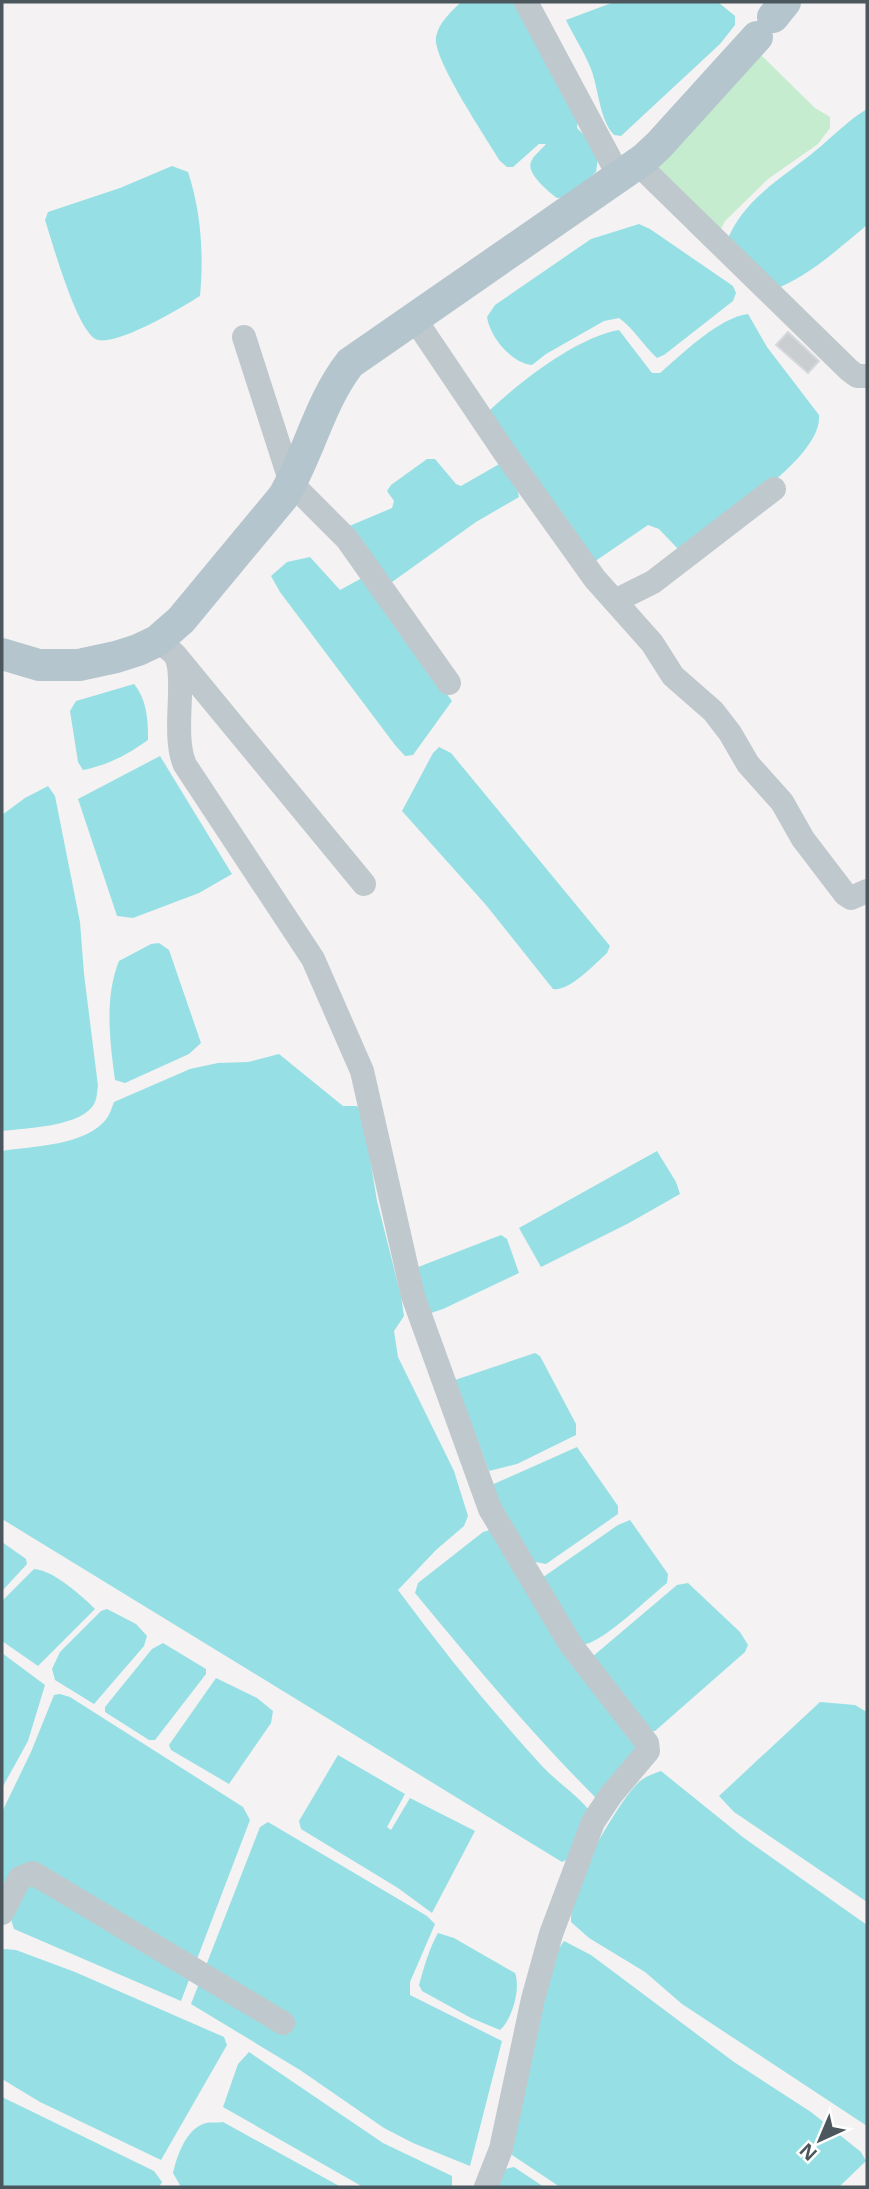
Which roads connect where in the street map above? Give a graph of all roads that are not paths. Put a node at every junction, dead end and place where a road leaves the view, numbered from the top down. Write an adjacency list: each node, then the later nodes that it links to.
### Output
1 (526, 2): 3 (street)
2 (772, 18): 3 (main road)
3 (628, 170): 4 (main road); 6 (street)
4 (414, 318): 7 (main road); 9 (street)
5 (244, 337): 7 (street)
6 (867, 376)
7 (292, 483): 10 (main road); 12 (street)
8 (774, 489): 9 (street)
9 (615, 601): 14 (street)
10 (166, 648): 11 (main road); 13 (street); 17 (street)
11 (2, 654)
12 (449, 683)
13 (364, 884)
14 (867, 891)
15 (2, 1913): 16 (street)
16 (283, 2023)
17 (486, 2187)

